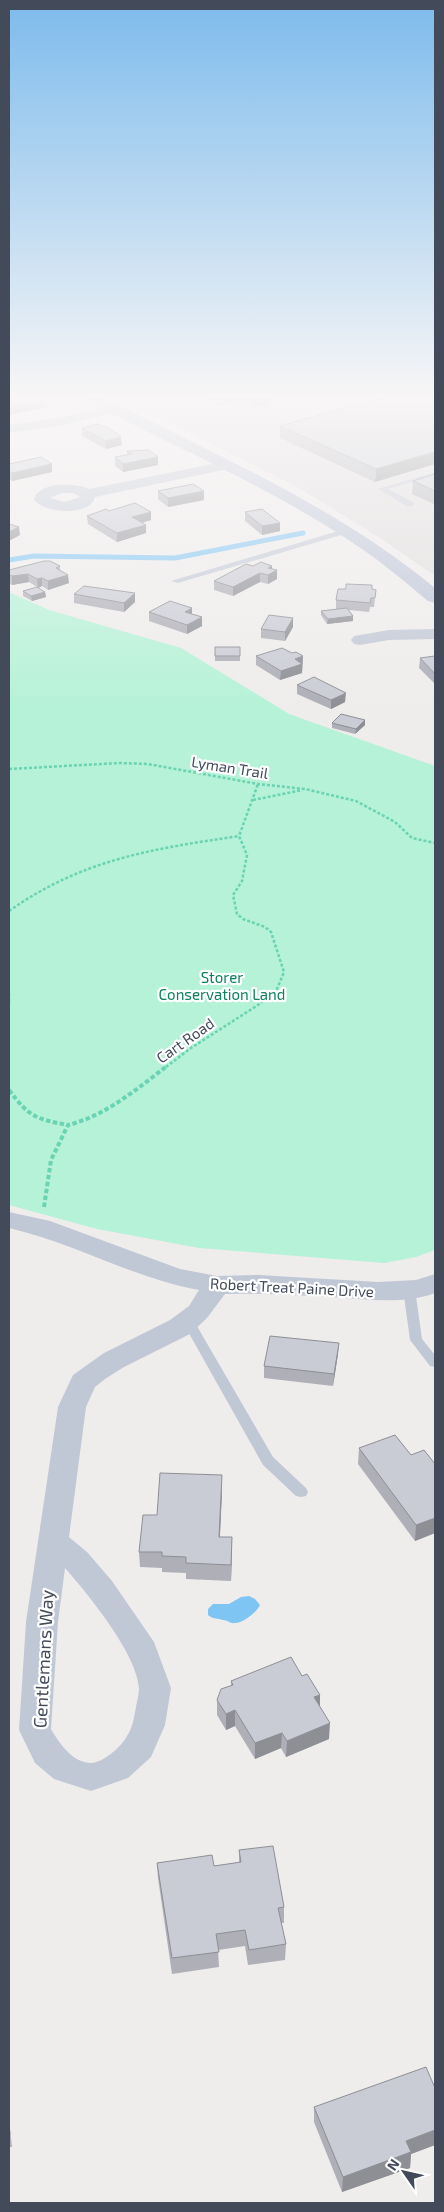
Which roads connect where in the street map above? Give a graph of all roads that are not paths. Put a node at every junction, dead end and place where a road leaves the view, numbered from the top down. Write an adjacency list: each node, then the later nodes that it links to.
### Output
1 (297, 501): 4 (street)
2 (404, 501): 3 (lane)
3 (410, 504)
4 (345, 531): 5 (lane); 6 (street)
5 (175, 581)
6 (435, 597)
7 (435, 634): 8 (street)
8 (360, 640)
9 (9, 1220): 11 (street, Robert Treat Paine Drive)
10 (435, 1284): 12 (street, Robert Treat Paine Drive)
11 (217, 1285): 12 (street, Robert Treat Paine Drive); 13 (street, Gentlemans Way)
12 (409, 1289): 14 (lane)
13 (188, 1321): 15 (lane); 16 (street, Gentlemans Way)
14 (435, 1363)
15 (301, 1492)
16 (52, 1541): 16 (street, Gentlemans Way)

